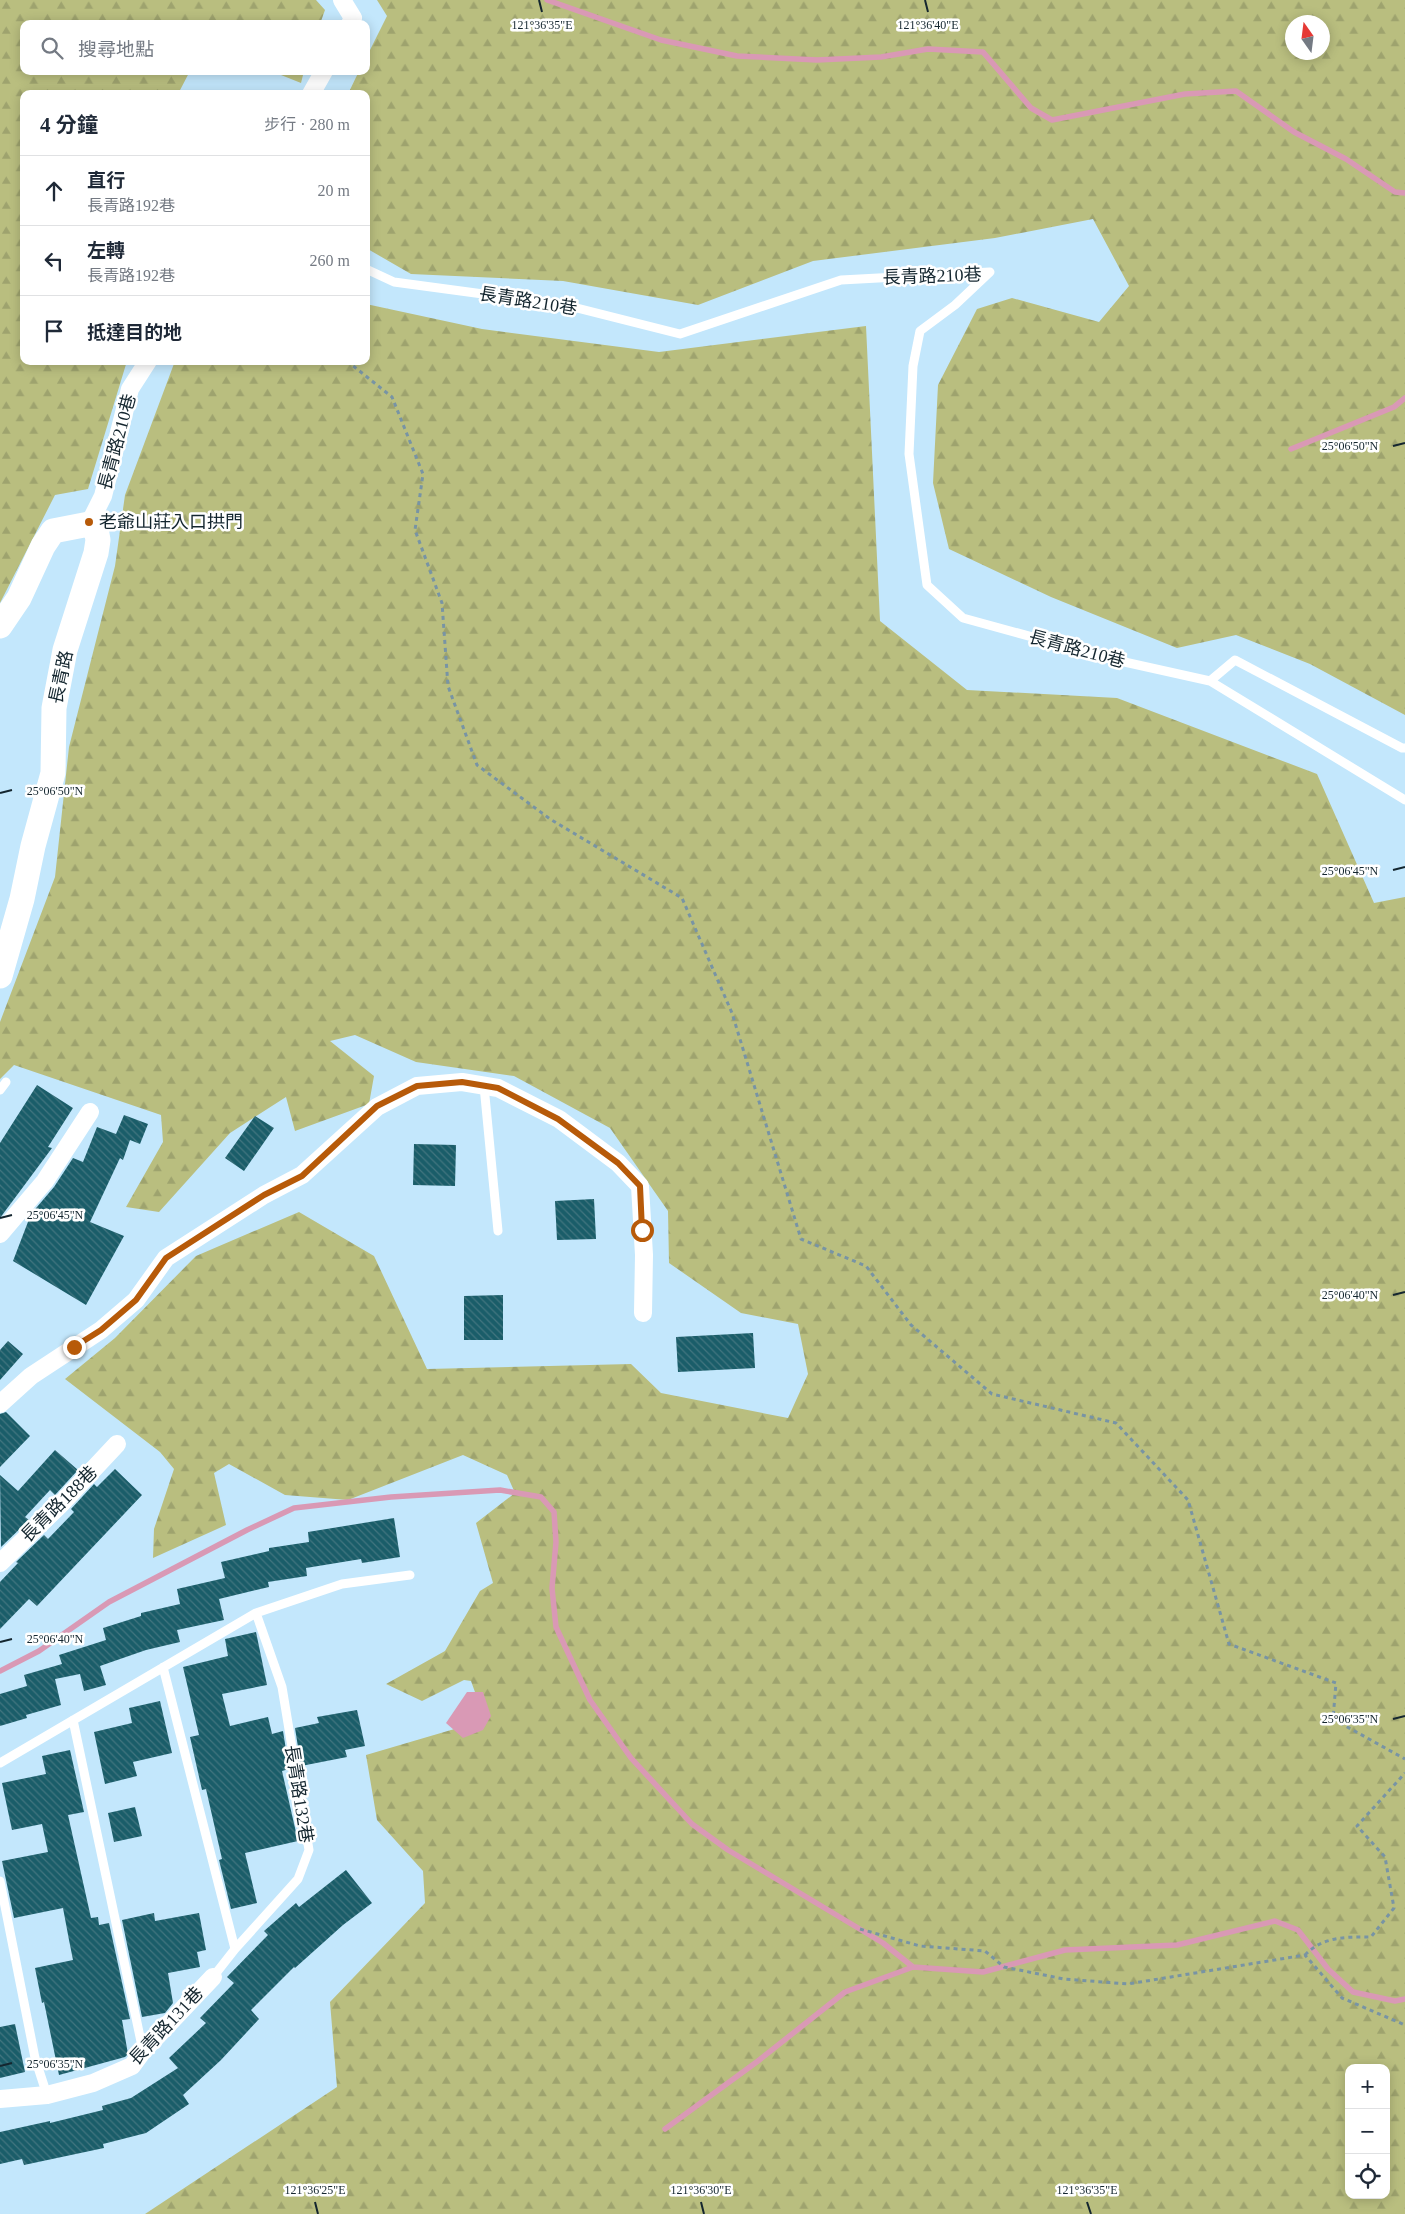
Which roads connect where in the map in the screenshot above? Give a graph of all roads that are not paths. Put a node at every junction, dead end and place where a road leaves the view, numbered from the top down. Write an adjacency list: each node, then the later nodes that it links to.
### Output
1 (342, 0): 2 (street)
2 (352, 20)
3 (322, 75): 4 (street)
4 (313, 90)
5 (370, 271): 9 (lane, 長青路210巷)
6 (145, 365): 7 (street, 長青路210巷)
7 (88, 524): 8 (street); 12 (street, 長青路)
8 (0, 626)
9 (1210, 681): 10 (lane); 11 (lane, 長青路210巷)
10 (1405, 748)
11 (1405, 800)
12 (1, 973)
13 (484, 1086): 15 (lane); 17 (street); 18 (street)
14 (90, 1112): 16 (street)
15 (498, 1231)
16 (0, 1234)
17 (643, 1313)
18 (0, 1404)
19 (117, 1444): 20 (street, 長青路188巷)
20 (0, 1563)
21 (410, 1575): 22 (lane)
22 (256, 1613): 23 (lane); 27 (lane, 長青路132巷)
23 (163, 1667): 24 (lane); 27 (lane)
24 (73, 1720): 25 (lane); 29 (lane)
25 (0, 1763)
26 (0, 1881): 30 (lane)
27 (235, 1949): 28 (lane, 長青路132巷)
28 (213, 1976): 29 (street, 長青路131巷)
29 (143, 2051): 30 (street, 長青路131巷)
30 (47, 2095): 31 (street, 長青路131巷)
31 (0, 2099)

